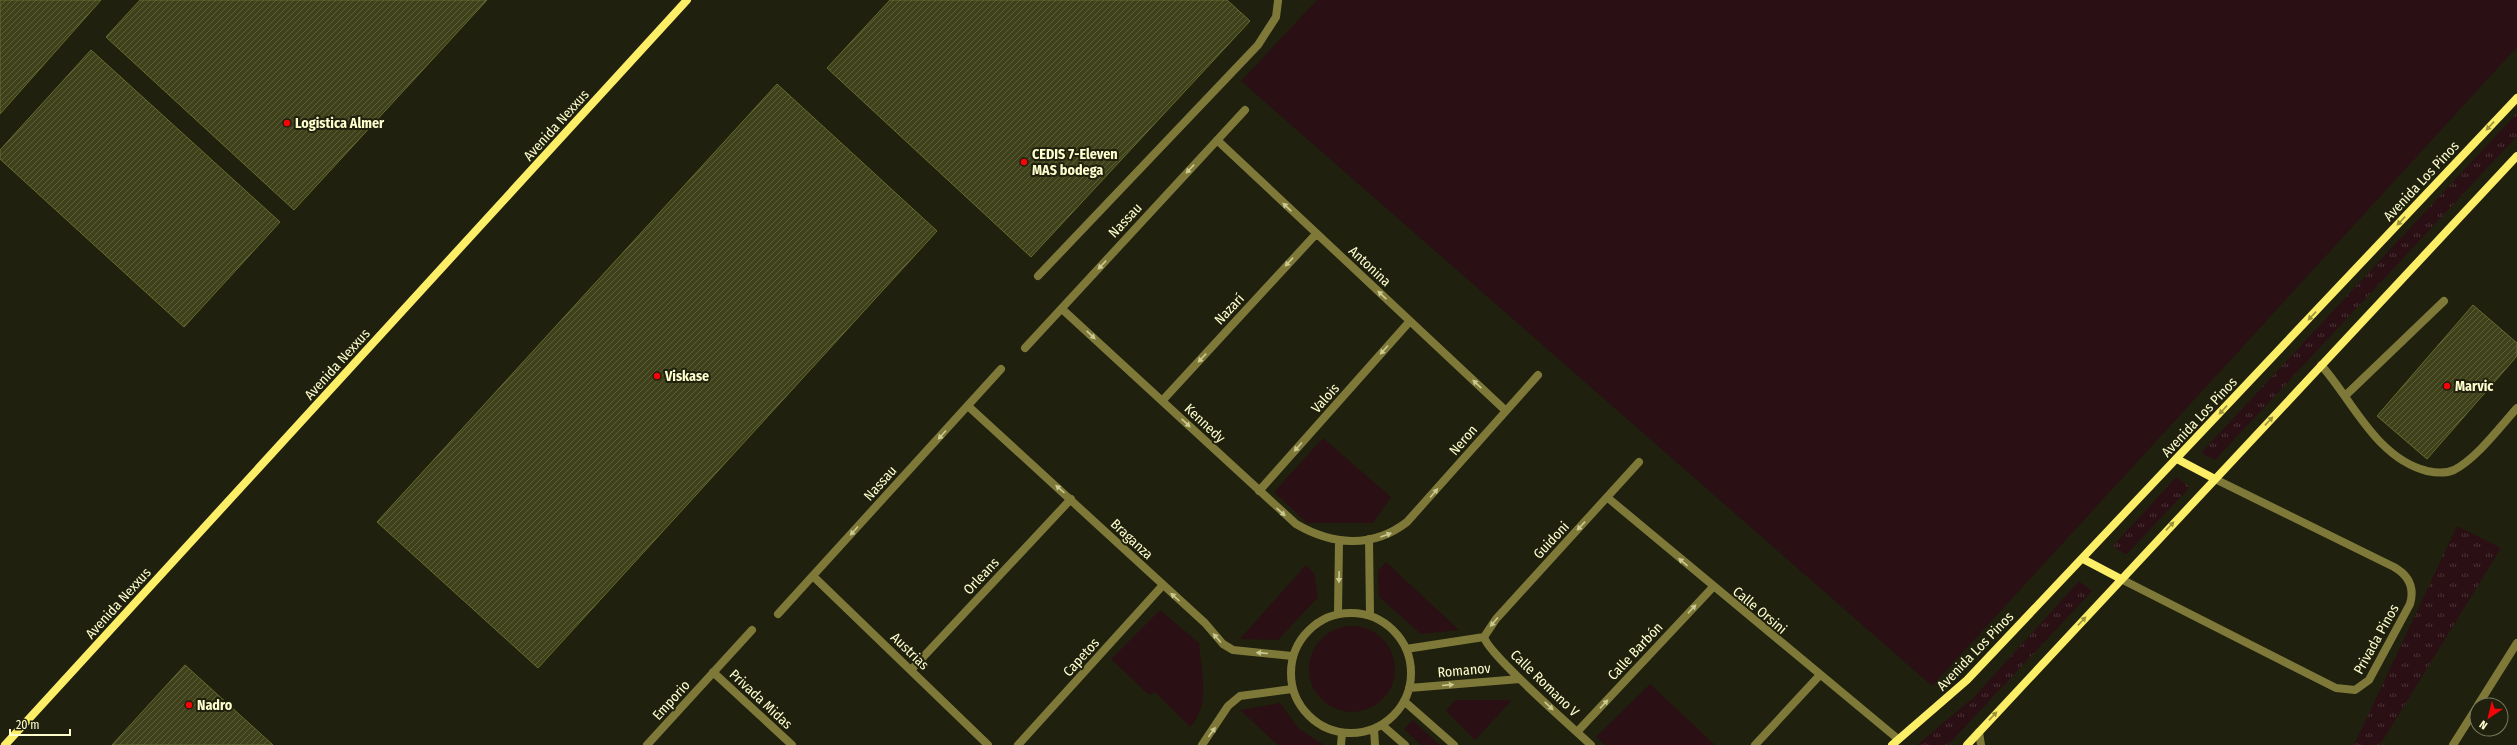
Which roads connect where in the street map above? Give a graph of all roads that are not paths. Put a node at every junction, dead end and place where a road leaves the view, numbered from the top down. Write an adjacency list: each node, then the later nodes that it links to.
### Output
1 (687, 0): 58 (street, Avenida Nexxus)
2 (1278, 2): 8 (street)
3 (2517, 98): 21 (street, Avenida Los Pinos, one-way to 21)
4 (1245, 110): 5 (street, Nassau)
5 (1217, 140): 7 (street, Antonina, one-way to 5); 10 (street, Nassau, one-way to 10)
6 (2517, 156): 13 (street)
7 (1316, 234): 11 (street, Antonina, one-way to 7); 17 (street, Nazarí, one-way to 17)
8 (1038, 276)
9 (2444, 301): 16 (street)
10 (1062, 309): 12 (street, Nassau); 17 (street, Kennedy, one-way to 17)
11 (1410, 321): 20 (street, Antonina, one-way to 11); 24 (street, Valois, one-way to 24)
12 (1025, 348)
13 (2321, 365): 16 (street); 23 (street, one-way to 13)
14 (1001, 369): 18 (street, Nassau)
15 (1538, 375): 20 (street, Neron)
16 (2346, 395): 19 (street)
17 (1162, 401): 24 (street, Kennedy, one-way to 24)
18 (968, 406): 26 (street, Braganza, one-way to 18); 31 (street, Nassau, one-way to 31)
19 (2517, 408)
20 (1506, 411): 27 (street, Neron, one-way to 20)
21 (2177, 460): 23 (street); 30 (street, Avenida Los Pinos)
22 (1639, 462): 25 (street, Guidoni)
23 (2215, 479): 32 (street, one-way to 23); 32 (street, Privada Pinos)
24 (1259, 491): 29 (street, Kennedy, one-way to 29)
25 (1608, 498): 34 (street, Calle Orsini, one-way to 25); 39 (street, Guidoni, one-way to 39)
26 (1070, 500): 33 (street, Braganza); 43 (street, Orleans)
27 (1407, 522): 28 (street, Kennedy, one-way to 27)
28 (1369, 539): 29 (street, Kennedy); 37 (street)
29 (1339, 540): 35 (street, one-way to 35)
30 (2083, 559): 32 (street); 57 (street, Avenida Los Pinos)
31 (813, 576): 36 (street, Nassau); 43 (street, Austrias)
32 (2121, 579): 55 (street, one-way to 32)
33 (1163, 586): 42 (street, Braganza, one-way to 33); 62 (street, Capetos)
34 (1713, 587): 45 (street, Calle Orsini); 54 (street, Calle Barbón, one-way to 34)
35 (1338, 613): 37 (street); 42 (street)
36 (778, 614)
37 (1370, 615): 41 (street)
38 (752, 630): 44 (street, Emporio)
39 (1484, 637): 41 (street, Romanov); 46 (street, Calle Romano V)
40 (2517, 643): 49 (street)
41 (1406, 649): 47 (street)
42 (1292, 656): 48 (street)
43 (911, 670): 61 (street, Austrias)
44 (713, 672): 59 (street, Emporio); 60 (street, Privada Midas)
45 (1819, 676): 57 (street, Calle Orsini); 69 (street)
46 (1520, 679): 47 (street, Romanov, one-way to 46); 54 (street, Calle Romano V, one-way to 54)
47 (1409, 688): 50 (street)
48 (1292, 689): 56 (street); 63 (street, one-way to 48)
49 (2484, 697)
50 (1404, 701): 52 (street); 67 (street)
51 (2469, 720): 72 (street)
52 (1382, 725): 53 (street); 66 (street)
53 (1374, 729): 56 (street); 65 (street)
54 (1577, 732): 68 (street, Calle Romano V)
55 (1979, 732): 70 (street); 71 (street)
56 (1342, 733): 64 (street)
57 (1895, 742)
58 (5, 745)
59 (647, 745)
60 (792, 745)
61 (988, 745)
62 (1018, 745)
63 (1202, 745)
64 (1342, 745)
65 (1375, 745)
66 (1405, 745)
67 (1454, 745)
68 (1591, 745)
69 (1755, 745)
70 (1967, 745)
71 (1981, 745)
72 (2453, 745)

